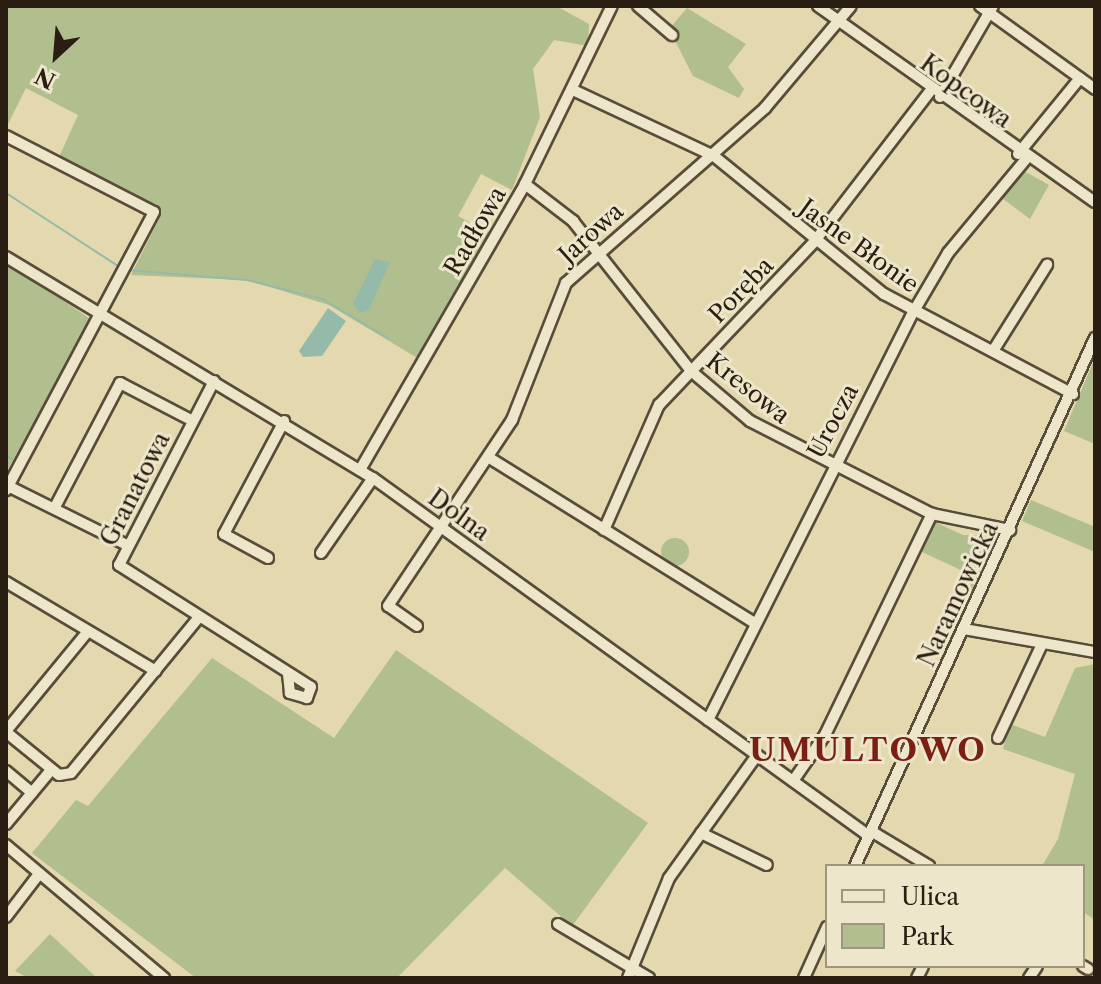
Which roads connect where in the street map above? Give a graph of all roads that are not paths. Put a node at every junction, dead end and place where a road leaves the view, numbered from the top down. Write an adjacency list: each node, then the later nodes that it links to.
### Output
1 (612, 6): 10 (street, Radłowa)
2 (638, 6): 7 (street)
3 (818, 6): 6 (street, Kopcowa)
4 (851, 6): 6 (street, Jarowa)
5 (987, 8): 8 (street); 11 (street, Poręba)
6 (840, 22): 11 (street, Kopcowa); 13 (street, Jarowa)
7 (672, 35)
8 (1080, 78): 9 (street); 14 (street, Urocza)
9 (1095, 89)
10 (573, 90): 13 (street, Jasne Błonie); 15 (street, Radłowa)
11 (936, 94): 14 (street, Kopcowa); 17 (street, Poręba)
12 (6, 136): 22 (street)
13 (714, 156): 17 (street, Jasne Błonie); 18 (street, Jarowa)
14 (1022, 157): 16 (street, Kopcowa); 21 (street, Urocza)
15 (525, 184): 18 (street, Kresowa); 32 (street, Radłowa)
16 (1095, 202)
17 (814, 242): 21 (street, Jasne Błonie); 25 (street, Poręba)
18 (599, 252): 25 (street, Kresowa); 30 (street, Jarowa)
19 (7, 260): 22 (street, Dolna)
20 (1047, 265): 24 (street)
21 (914, 311): 24 (street, Jasne Błonie); 31 (street, Urocza)
22 (103, 319): 26 (street, Dolna); 34 (street)
23 (1095, 338): 27 (street, Naramowicka)
24 (993, 351): 27 (street, Jasne Błonie)
25 (691, 371): 31 (street, Kresowa); 38 (street, Poręba)
26 (214, 381): 28 (street, Granatowa); 29 (street, Dolna)
27 (1073, 394): 39 (street, Naramowicka)
28 (193, 421): 35 (street); 40 (street, Granatowa)
29 (284, 421): 32 (street, Dolna); 42 (street)
30 (488, 457): 37 (street, Jarowa); 38 (street)
31 (832, 466): 36 (street, Kresowa); 45 (street, Urocza)
32 (360, 470): 33 (street, Dolna)
33 (373, 478): 37 (street, Dolna); 41 (street)
34 (7, 488): 35 (street)
35 (55, 507): 40 (street)
36 (932, 514): 39 (street, Kresowa); 59 (street)
37 (443, 528): 46 (street, Jarowa); 53 (street, Dolna)
38 (604, 530): 45 (street)
39 (1010, 530): 47 (street, Naramowicka)
40 (127, 545): 44 (street, Granatowa)
41 (321, 553)
42 (268, 558)
43 (6, 582): 48 (street)
44 (199, 617): 51 (street); 52 (street, Granatowa)
45 (755, 623): 53 (street, Urocza)
46 (417, 626)
47 (964, 629): 49 (street); 63 (street, Naramowicka)
48 (88, 631): 51 (street); 54 (street)
49 (1042, 644): 50 (street); 55 (street)
50 (1095, 652)
51 (156, 671): 57 (street)
52 (288, 673)
53 (708, 720): 56 (street, Dolna)
54 (6, 732): 57 (street)
55 (998, 738)
56 (757, 755): 59 (street, Dolna); 62 (street)
57 (51, 770): 60 (street)
58 (6, 771): 60 (street)
59 (793, 781): 63 (street, Dolna)
60 (32, 793): 61 (street)
61 (6, 824)
62 (701, 833): 67 (street); 72 (street)
63 (870, 834): 65 (street, Naramowicka); 66 (street, Dolna)
64 (6, 845): 68 (street)
65 (856, 864)
66 (925, 864)
67 (767, 865)
68 (39, 874): 69 (street); 73 (street)
69 (6, 917)
70 (558, 924): 72 (street)
71 (825, 931): 75 (street)
72 (630, 973): 74 (street)
73 (164, 978)
74 (649, 978)
75 (804, 978)

